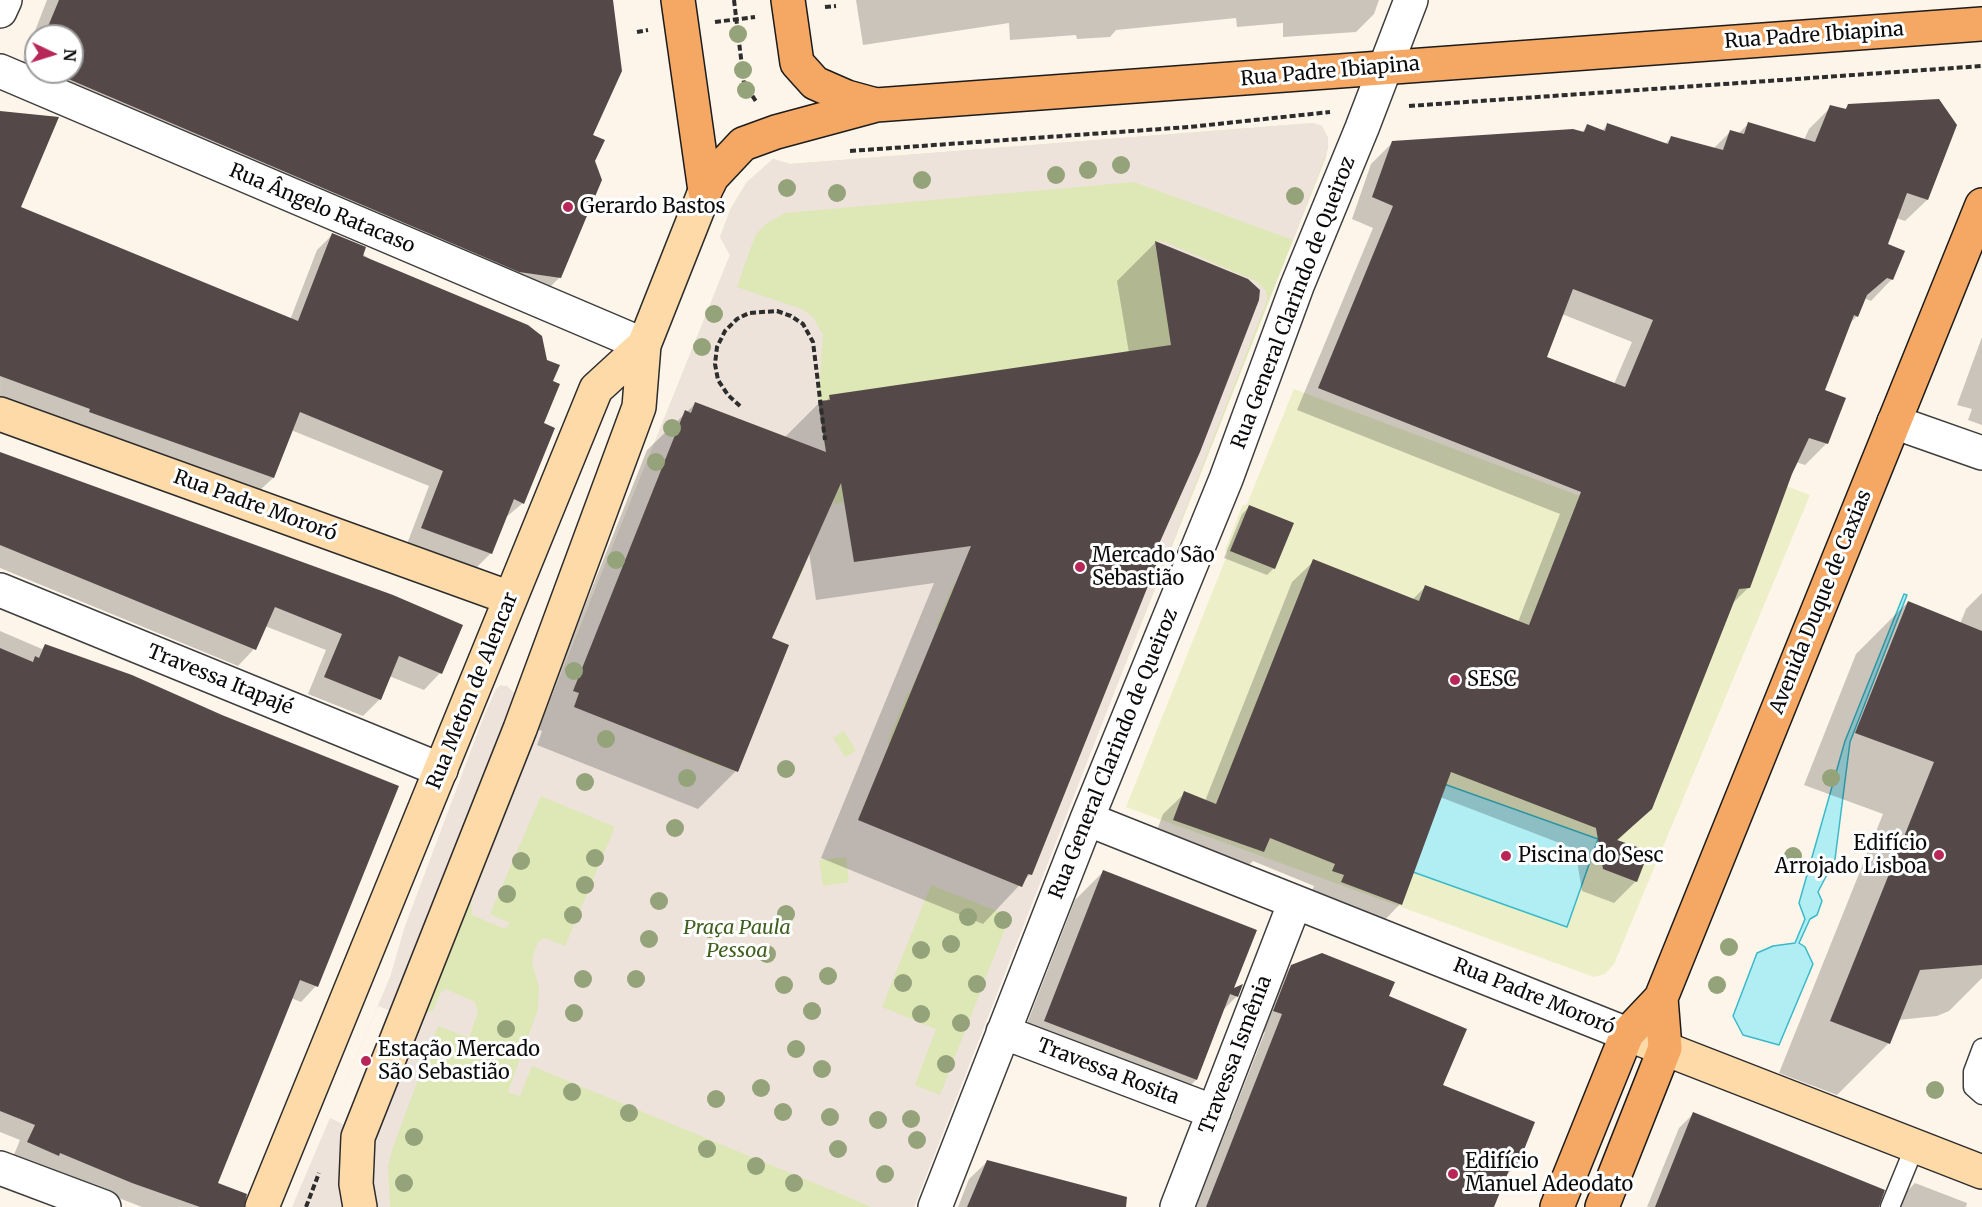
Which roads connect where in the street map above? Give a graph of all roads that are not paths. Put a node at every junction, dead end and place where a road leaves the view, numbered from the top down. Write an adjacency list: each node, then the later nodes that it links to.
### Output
1 (4, 0): 4 (street)
2 (1411, 0): 7 (street, Rua General Clarindo de Queiroz)
3 (789, 6): 9 (main road)
4 (0, 11)
5 (680, 13): 10 (main road)
6 (1982, 24): 7 (main road, Rua Padre Ibiapina)
7 (1385, 67): 9 (main road, Rua Padre Ibiapina); 19 (street, Rua General Clarindo de Queiroz)
8 (0, 71): 12 (street, Rua Ângelo Ratacaso)
9 (876, 105): 10 (main road, Rua Padre Ibiapina)
10 (705, 191): 12 (street, Rua Meton de Alencar)
11 (1982, 206): 14 (main road, Avenida Duque de Caxias)
12 (644, 345): 17 (street, Rua Meton de Alencar); 33 (street)
13 (0, 414): 17 (street, Rua Padre Mororó)
14 (1894, 422): 15 (street); 21 (main road, Avenida Duque de Caxias)
15 (1982, 453)
16 (0, 590): 18 (street, Travessa Itapajé)
17 (510, 598): 18 (street, Rua Meton de Alencar)
18 (441, 770): 32 (street, Rua Meton de Alencar)
19 (1087, 819): 20 (street, Rua Padre Mororó); 22 (street, Rua General Clarindo de Queiroz)
20 (1295, 902): 23 (street, Rua Padre Mororó); 27 (street, Travessa Ismênia)
21 (1661, 998): 23 (main road, Avenida Duque de Caxias); 24 (main road, Avenida Duque de Caxias)
22 (1003, 1032): 27 (street, Travessa Rosita); 34 (street, Rua General Clarindo de Queiroz)
23 (1628, 1034): 24 (street, Rua Padre Mororó); 36 (main road, Avenida Duque de Caxias)
24 (1665, 1048): 28 (street, Rua Padre Mororó); 37 (main road, Avenida Duque de Caxias)
25 (1982, 1048): 26 (lane)
26 (1982, 1095)
27 (1214, 1112): 35 (street, Travessa Ismênia)
28 (1915, 1146): 30 (street, Rua Padre Mororó); 38 (lane)
29 (0, 1168): 31 (street)
30 (1982, 1172)
31 (104, 1207)
32 (262, 1207)
33 (360, 1207)
34 (935, 1207)
35 (1178, 1207)
36 (1557, 1207)
37 (1602, 1207)
38 (1890, 1207)

